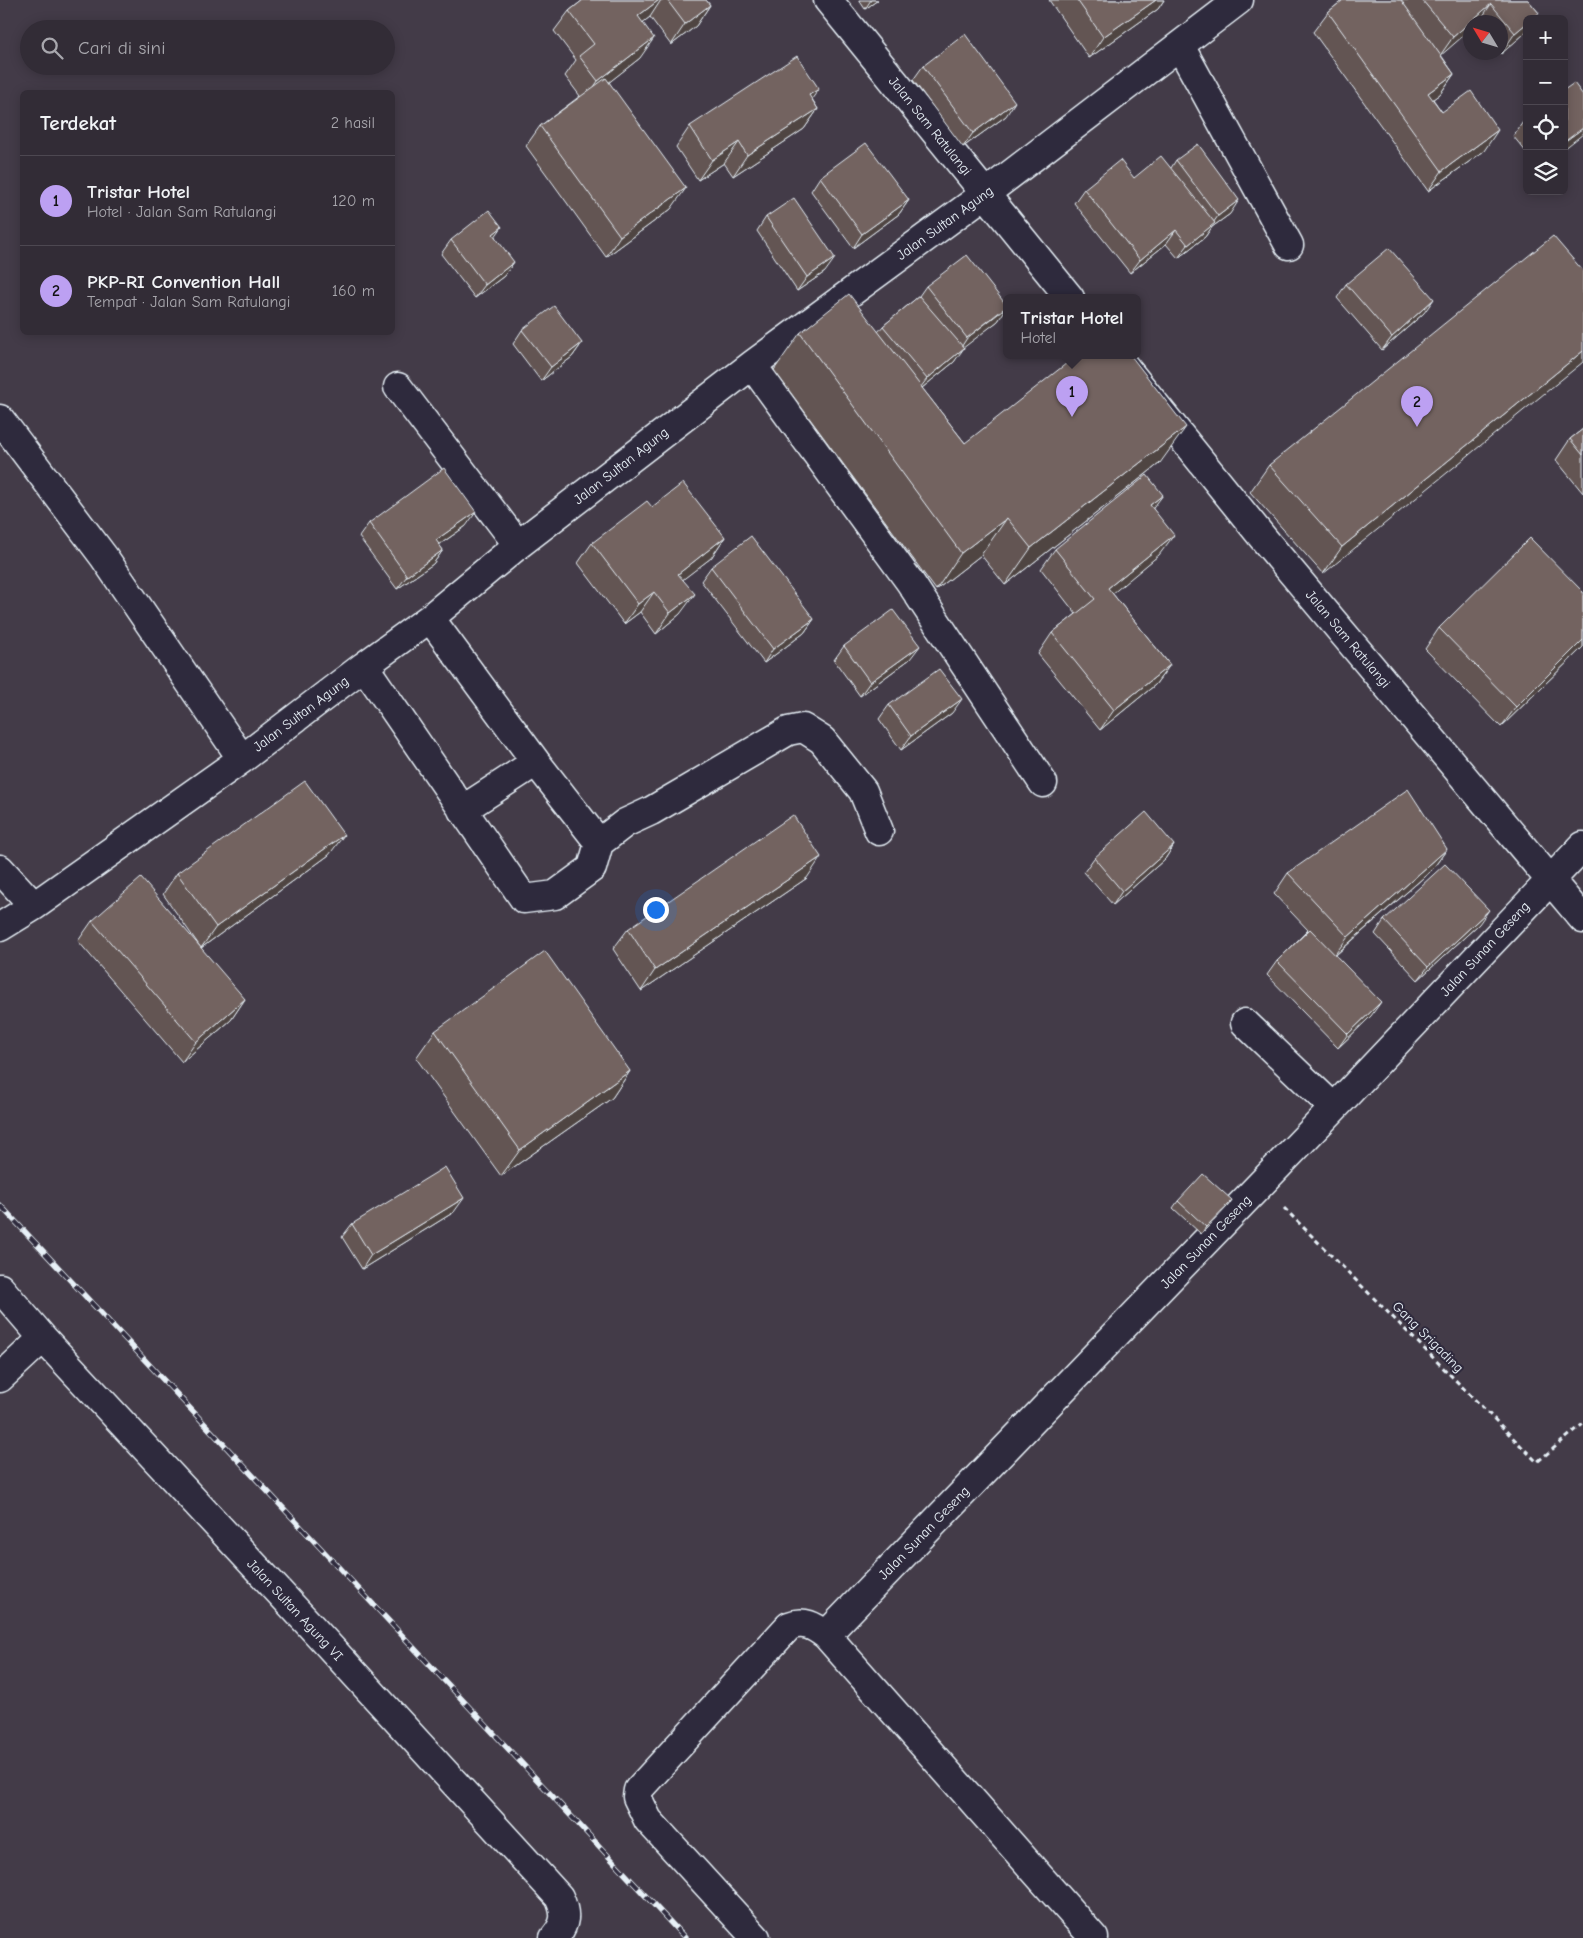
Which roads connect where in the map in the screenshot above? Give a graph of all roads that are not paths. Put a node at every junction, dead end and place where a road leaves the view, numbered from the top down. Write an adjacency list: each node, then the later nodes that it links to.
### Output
1 (828, 0): 4 (street, Jalan Sam Ratulangi)
2 (1240, 0): 3 (street, Jalan Sultan Agung)
3 (1180, 46): 4 (street, Jalan Sultan Agung); 5 (street)
4 (985, 194): 6 (street, Jalan Sam Ratulangi); 8 (street, Jalan Sultan Agung)
5 (1289, 245)
6 (1067, 294)
7 (1118, 359): 22 (street, Jalan Sam Ratulangi)
8 (752, 365): 11 (street, Jalan Sultan Agung); 16 (street)
9 (398, 387): 11 (street)
10 (0, 419): 14 (street)
11 (518, 545): 12 (street, Jalan Sultan Agung)
12 (430, 618): 13 (street, Jalan Sultan Agung); 15 (street)
13 (364, 666): 14 (street, Jalan Sultan Agung); 17 (street)
14 (242, 760): 23 (street, Jalan Sultan Agung)
15 (536, 762): 17 (street); 19 (street)
16 (1043, 783)
17 (462, 810): 19 (street)
18 (880, 831): 19 (street)
19 (599, 843)
20 (1583, 846): 22 (street, Jalan Sunan Geseng)
21 (0, 869): 23 (street)
22 (1550, 880): 24 (street, Jalan Sam Ratulangi); 27 (street, Jalan Sunan Geseng)
23 (34, 906): 25 (street, Jalan Sultan Agung)
24 (1583, 919)
25 (0, 927)
26 (1245, 1023): 27 (street)
27 (1334, 1108): 31 (street, Jalan Sunan Geseng)
28 (0, 1288): 29 (street, Jalan Sultan Agung VI)
29 (42, 1338): 30 (street); 32 (street, Jalan Sultan Agung VI)
30 (0, 1378)
31 (826, 1635): 33 (street); 34 (street)
32 (554, 1938)
33 (756, 1938)
34 (1094, 1938)

